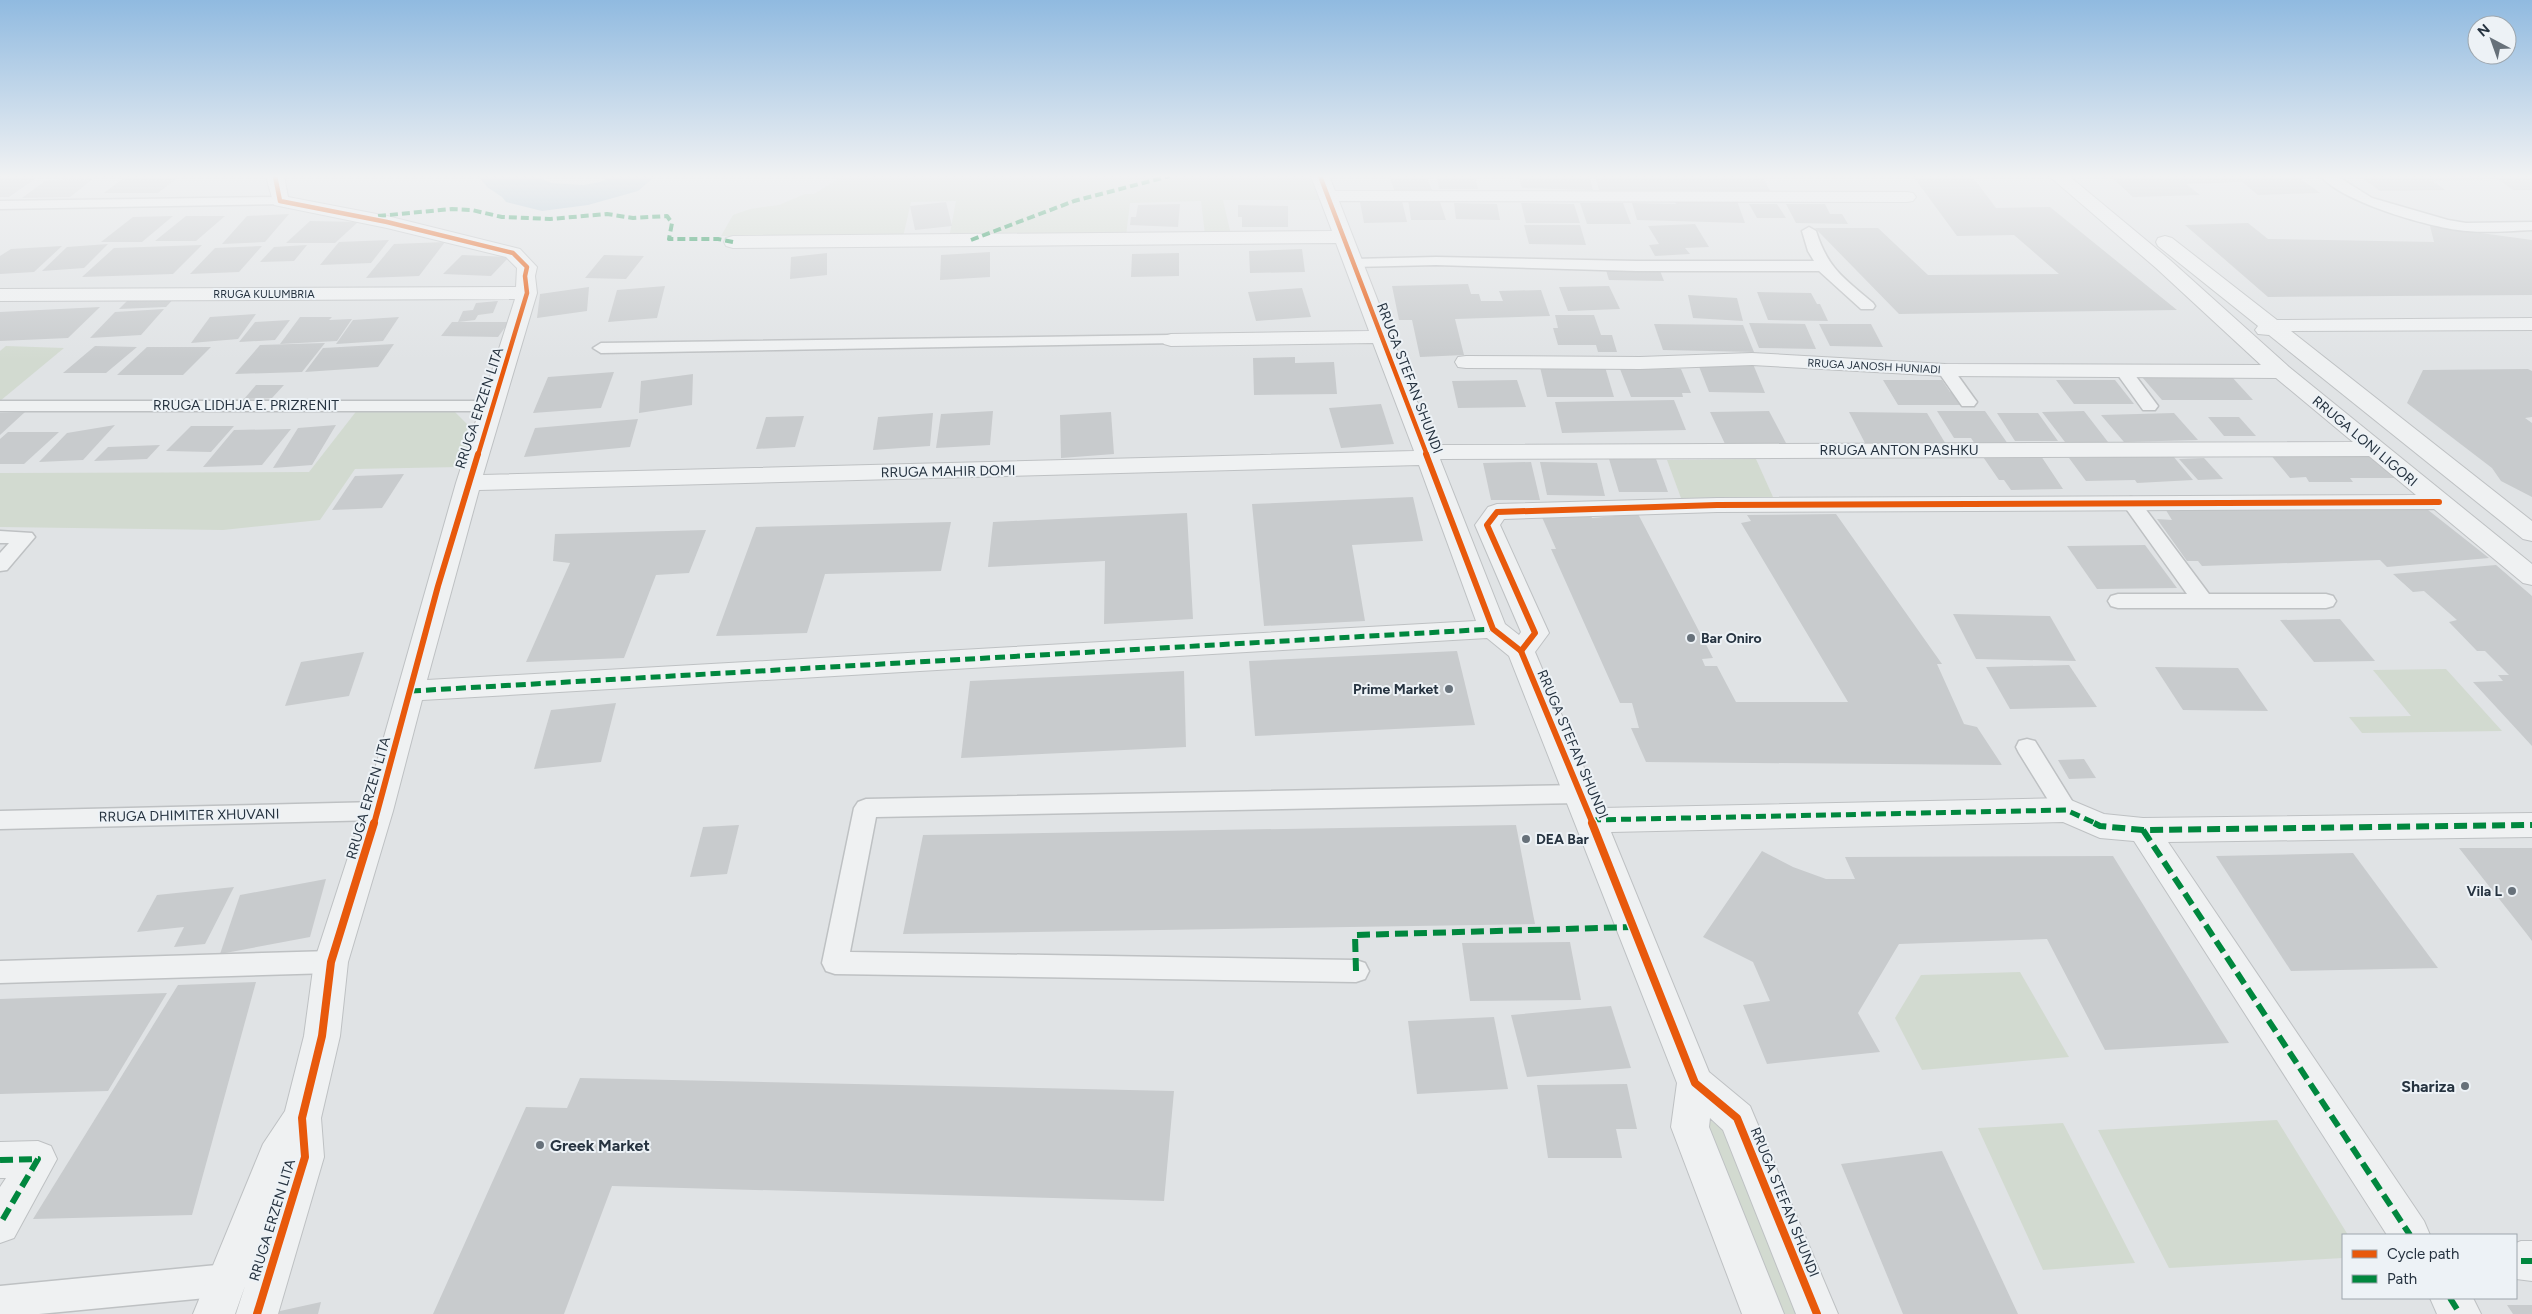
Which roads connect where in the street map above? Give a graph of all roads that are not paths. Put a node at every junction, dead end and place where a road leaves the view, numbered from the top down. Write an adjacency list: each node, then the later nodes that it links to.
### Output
1 (450, 237): 10 (street, RRUGA ERZEN LITA)
2 (1305, 237): 7 (street)
3 (1344, 237): 8 (street, RRUGA STEFAN SHUNDI)
4 (1811, 237): 9 (lane)
5 (2129, 237): 18 (street, RRUGA LONI LIGORI)
6 (2159, 237): 14 (street)
7 (733, 242)
8 (1353, 263): 9 (lane); 15 (street, RRUGA STEFAN SHUNDI)
9 (1824, 266): 12 (lane)
10 (527, 293): 11 (street, RRUGA KULUMBRIA); 27 (street, RRUGA ERZEN LITA)
11 (0, 295)
12 (1867, 306)
13 (2532, 324): 14 (street)
14 (2271, 327): 18 (street); 19 (street)
15 (1381, 336): 17 (street); 30 (street, RRUGA STEFAN SHUNDI)
16 (2532, 339): 19 (street)
17 (1171, 340): 20 (lane)
18 (2249, 340): 19 (street); 24 (street, RRUGA LONI LIGORI)
19 (2296, 344): 34 (street)
20 (601, 348)
21 (1466, 362): 22 (street, RRUGA JANOSH HUNIADI)
22 (1945, 370): 23 (street, RRUGA JANOSH HUNIADI); 25 (lane)
23 (2123, 371): 24 (street, RRUGA JANOSH HUNIADI); 28 (lane)
24 (2281, 372): 29 (street, RRUGA LONI LIGORI)
25 (1968, 402)
26 (0, 406): 27 (lane, RRUGA LIDHJA E. PRIZRENIT)
27 (492, 406): 31 (street, RRUGA ERZEN LITA)
28 (2149, 406)
29 (2373, 449): 30 (street, RRUGA ANTON PASHKU); 32 (street, RRUGA LONI LIGORI)
30 (1426, 455): 31 (street, RRUGA MAHIR DOMI); 41 (street, RRUGA STEFAN SHUNDI)
31 (468, 483): 43 (street, RRUGA ERZEN LITA)
32 (2439, 502): 33 (street); 37 (street, RRUGA LONI LIGORI)
33 (2131, 503): 39 (lane); 42 (street)
34 (2532, 533)
35 (0, 537): 36 (lane)
36 (0, 565)
37 (2532, 577)
38 (2118, 601): 39 (lane)
39 (2203, 601): 40 (lane)
40 (2326, 601)
41 (1494, 629): 42 (street, RRUGA STEFAN SHUNDI); 43 (street)
42 (1520, 651): 45 (street, RRUGA STEFAN SHUNDI)
43 (411, 691): 47 (street, RRUGA ERZEN LITA)
44 (2026, 747): 46 (lane)
45 (1585, 807): 46 (street); 52 (lane); 54 (street, RRUGA STEFAN SHUNDI)
46 (2066, 810): 50 (street)
47 (378, 811): 48 (lane, RRUGA DHIMITER XHUVANI); 51 (street, RRUGA ERZEN LITA)
48 (0, 820)
49 (2532, 825): 50 (street)
50 (2143, 830): 58 (street)
51 (331, 962): 53 (lane); 55 (street, RRUGA ERZEN LITA)
52 (1356, 971)
53 (0, 972)
54 (1696, 1083): 63 (street, RRUGA STEFAN SHUNDI); 64 (street, RRUGA STEFAN SHUNDI)
55 (302, 1118): 59 (street, RRUGA ERZEN LITA); 62 (street, RRUGA ERZEN LITA)
56 (0, 1160): 57 (street)
57 (0, 1224)
58 (2409, 1234)
59 (220, 1297): 61 (lane)
60 (2451, 1299): 65 (street)
61 (0, 1302)
62 (257, 1314)
63 (1763, 1314)
64 (1817, 1314)
65 (2460, 1314)

